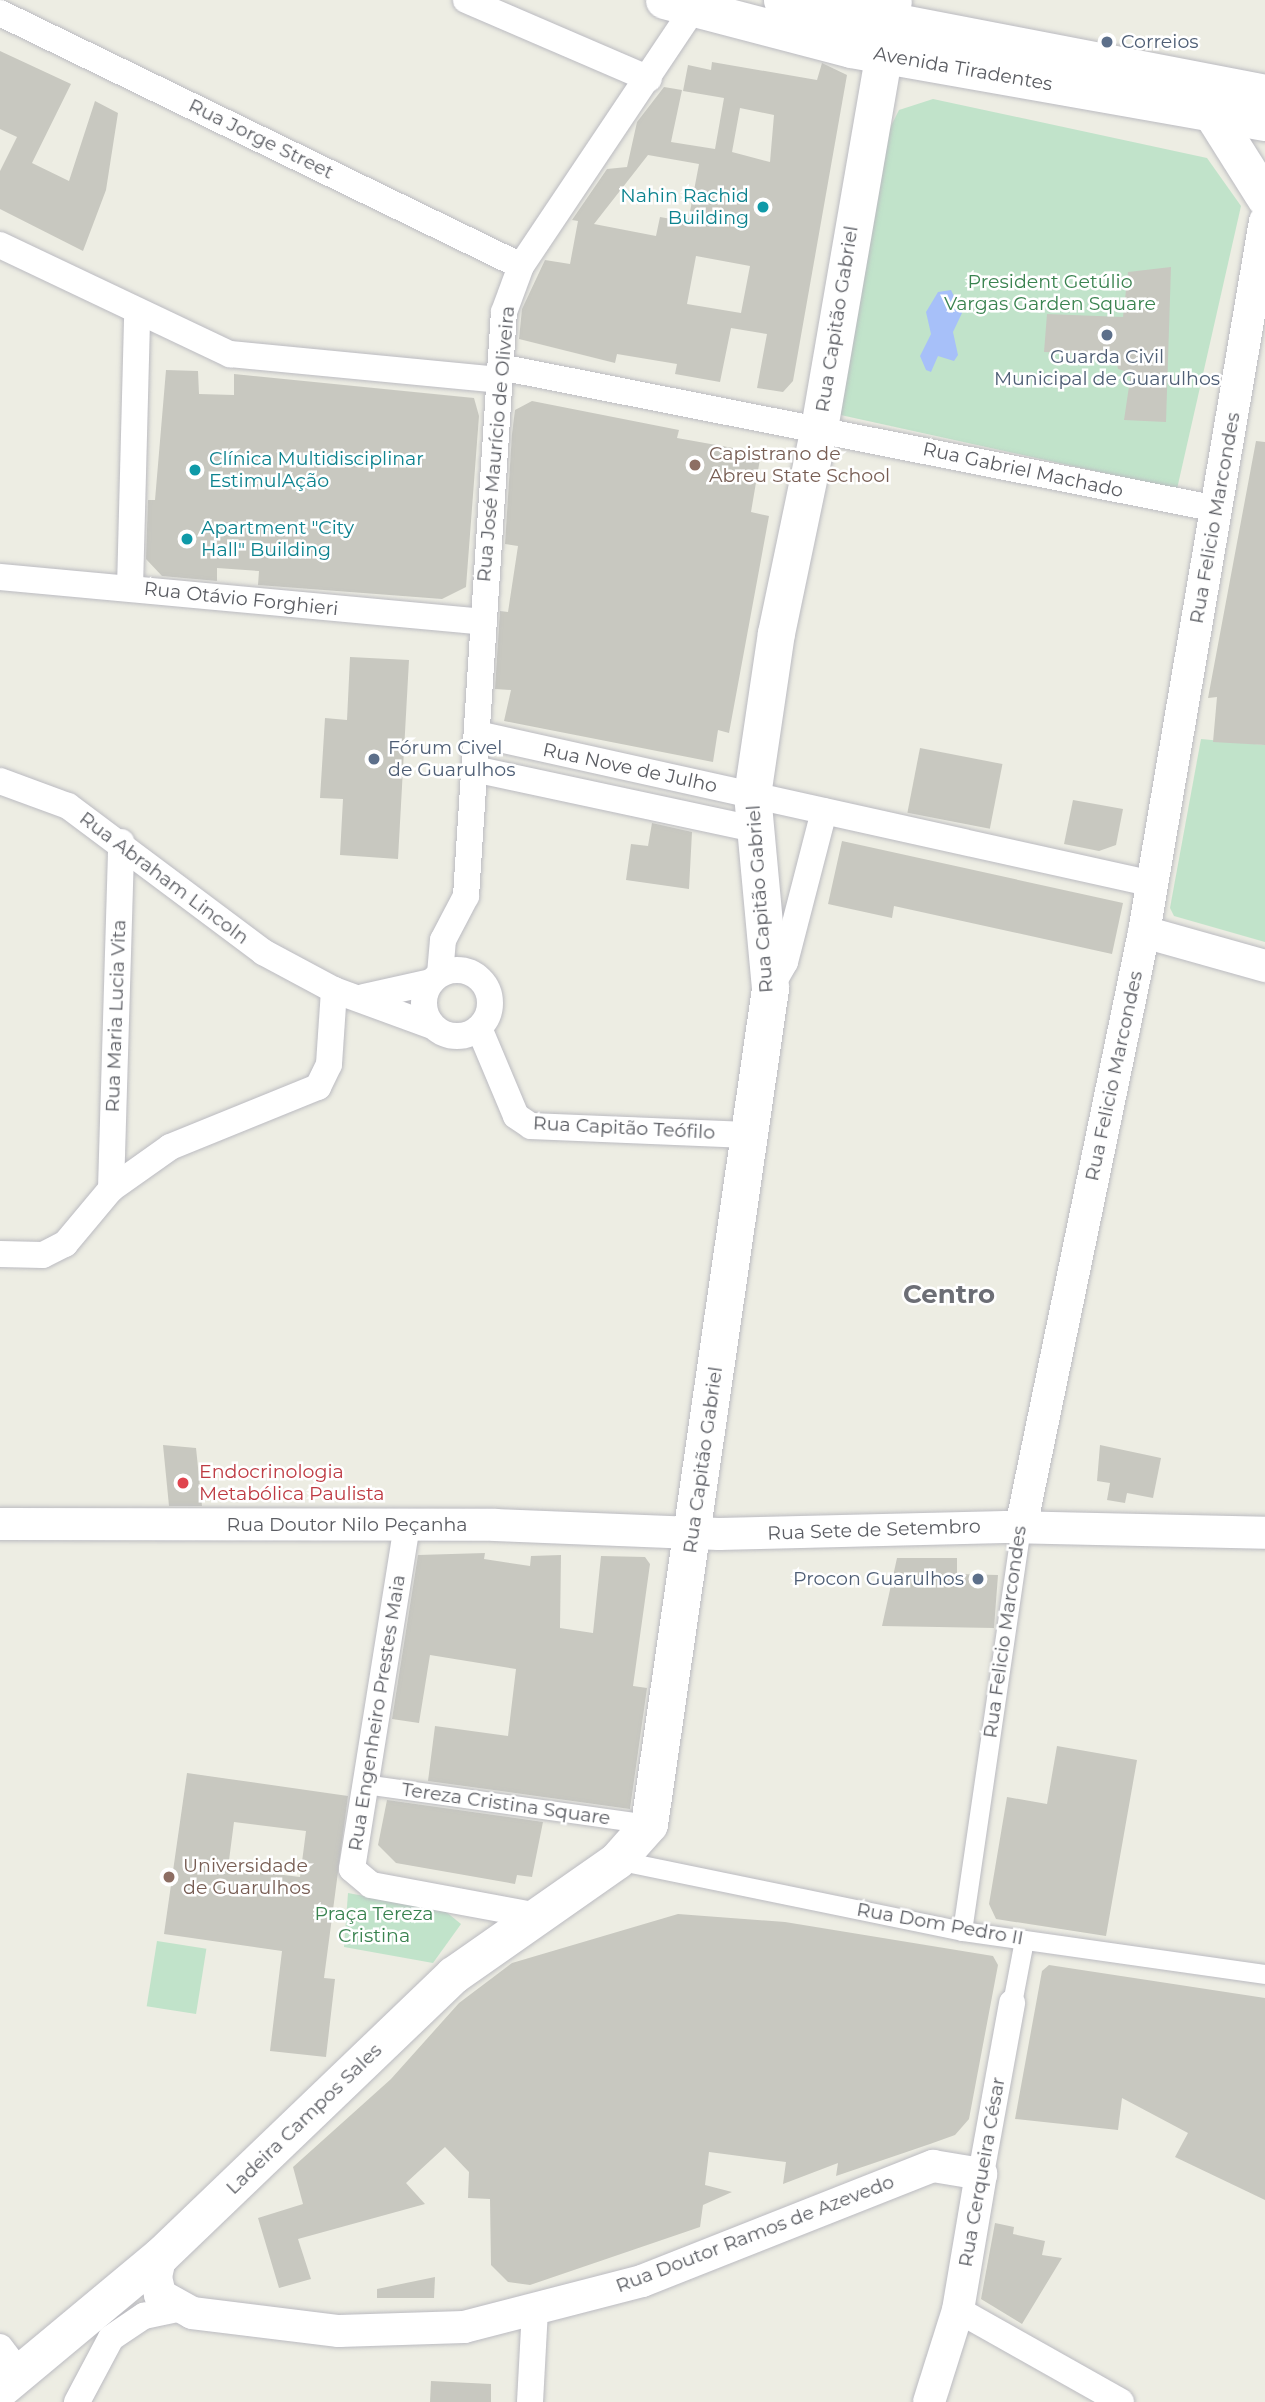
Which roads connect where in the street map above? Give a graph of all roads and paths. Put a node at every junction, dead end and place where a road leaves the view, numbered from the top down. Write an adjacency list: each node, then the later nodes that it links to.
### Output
1 (466, 0): 6 (street)
2 (782, 0): 5 (main road, Avenida Tiradentes)
3 (686, 3): 5 (main road, Avenida Tiradentes); 6 (street, Rua José Maurício de Oliveira)
4 (0, 13): 16 (street, Rua Jorge Street)
5 (888, 25): 7 (main road, Avenida Tiradentes); 9 (main road, Avenida Tiradentes); 19 (main road, Rua Capitão Gabriel)
6 (649, 79): 16 (street, Rua José Maurício de Oliveira)
7 (1195, 80): 8 (main road, Avenida Tiradentes); 9 (main road)
8 (1265, 93)
9 (1210, 114): 10 (main road, Avenida Tiradentes); 12 (main road)
10 (1265, 122)
11 (1265, 191): 12 (street)
12 (1265, 198): 13 (street)
13 (1265, 207)
14 (1265, 221): 20 (street, Rua Felicio Marcondes)
15 (0, 245): 17 (street, Rua Gabriel Machado)
16 (521, 267): 18 (street, Rua José Maurício de Oliveira)
17 (137, 314): 18 (street, Rua Gabriel Machado); 22 (street)
18 (499, 373): 19 (street, Rua Gabriel Machado); 23 (street, Rua José Maurício de Oliveira)
19 (819, 428): 20 (street, Rua Gabriel Machado); 28 (main road, Rua Capitão Gabriel)
20 (1217, 509): 30 (street, Rua Felicio Marcondes)
21 (0, 577): 22 (street, Rua Otávio Forghieri)
22 (130, 588): 23 (street, Rua Otávio Forghieri)
23 (482, 622): 24 (street, Rua José Maurício de Oliveira)
24 (477, 734): 25 (street, Rua José Maurício de Oliveira); 28 (street, Rua Nove de Julho)
25 (474, 769): 28 (street, Rua Nove de Julho); 33 (street, Rua José Maurício de Oliveira)
26 (0, 781): 29 (street, Rua Abraham Lincoln)
27 (824, 811): 28 (street, Rua Nove de Julho); 30 (street, Rua Nove de Julho); 34 (street)
28 (754, 812): 34 (main road, Rua Capitão Gabriel)
29 (121, 842): 35 (street, Rua Abraham Lincoln); 40 (street, Rua Maria Lucia Vita)
30 (1153, 884): 31 (street, Rua Felicio Marcondes)
31 (1144, 932): 32 (street); 44 (street, Rua Felicio Marcondes)
32 (1265, 966)
33 (435, 978): 36 (street, Rua Abraham Lincoln); 37 (street); 38 (street)
34 (770, 988): 39 (main road, Rua Capitão Gabriel)
35 (334, 990): 36 (street, Rua Abraham Lincoln); 40 (street)
36 (364, 997): 37 (street, Rua Abraham Lincoln)
37 (432, 1026): 38 (street)
38 (479, 1028): 39 (street, Rua Capitão Teófilo)
39 (747, 1135): 45 (main road, Rua Capitão Gabriel)
40 (111, 1189): 41 (street)
41 (0, 1254)
42 (0, 1524): 43 (street, Rua Doutor Nilo Peçanha)
43 (407, 1525): 45 (street, Rua Doutor Nilo Peçanha); 47 (street, Rua Engenheiro Prestes Maia)
44 (1021, 1527): 45 (street, Rua Sete de Setembro); 46 (street, Rua Sete de Setembro); 51 (street, Rua Felicio Marcondes)
45 (693, 1533): 48 (main road, Rua Capitão Gabriel)
46 (1265, 1533)
47 (364, 1784): 48 (street, Tereza Cristina Square); 50 (street, Rua Engenheiro Prestes Maia)
48 (649, 1824): 49 (main road)
49 (617, 1860): 50 (main road, Ladeira Campos Sales); 51 (street, Rua Dom Pedro II)
50 (543, 1917): 56 (main road, Ladeira Campos Sales)
51 (962, 1931): 52 (street, Rua Dom Pedro II)
52 (1024, 1940): 53 (street, Rua Dom Pedro II); 54 (street, Rua Cerqueira César)
53 (1265, 1975)
54 (1012, 2003): 55 (street, Rua Cerqueira César)
55 (981, 2174): 58 (street, Rua Doutor Ramos de Azevedo); 59 (street, Rua Cerqueira César)
56 (161, 2255): 57 (street); 60 (main road, Ladeira Campos Sales)
57 (177, 2309): 58 (street, Rua Doutor Ramos de Azevedo); 61 (street)
58 (535, 2309): 62 (street)
59 (958, 2310): 63 (street, Rua Cerqueira César); 64 (street)
60 (6, 2369)
61 (77, 2402)
62 (530, 2402)
63 (929, 2402)
64 (1121, 2402)

